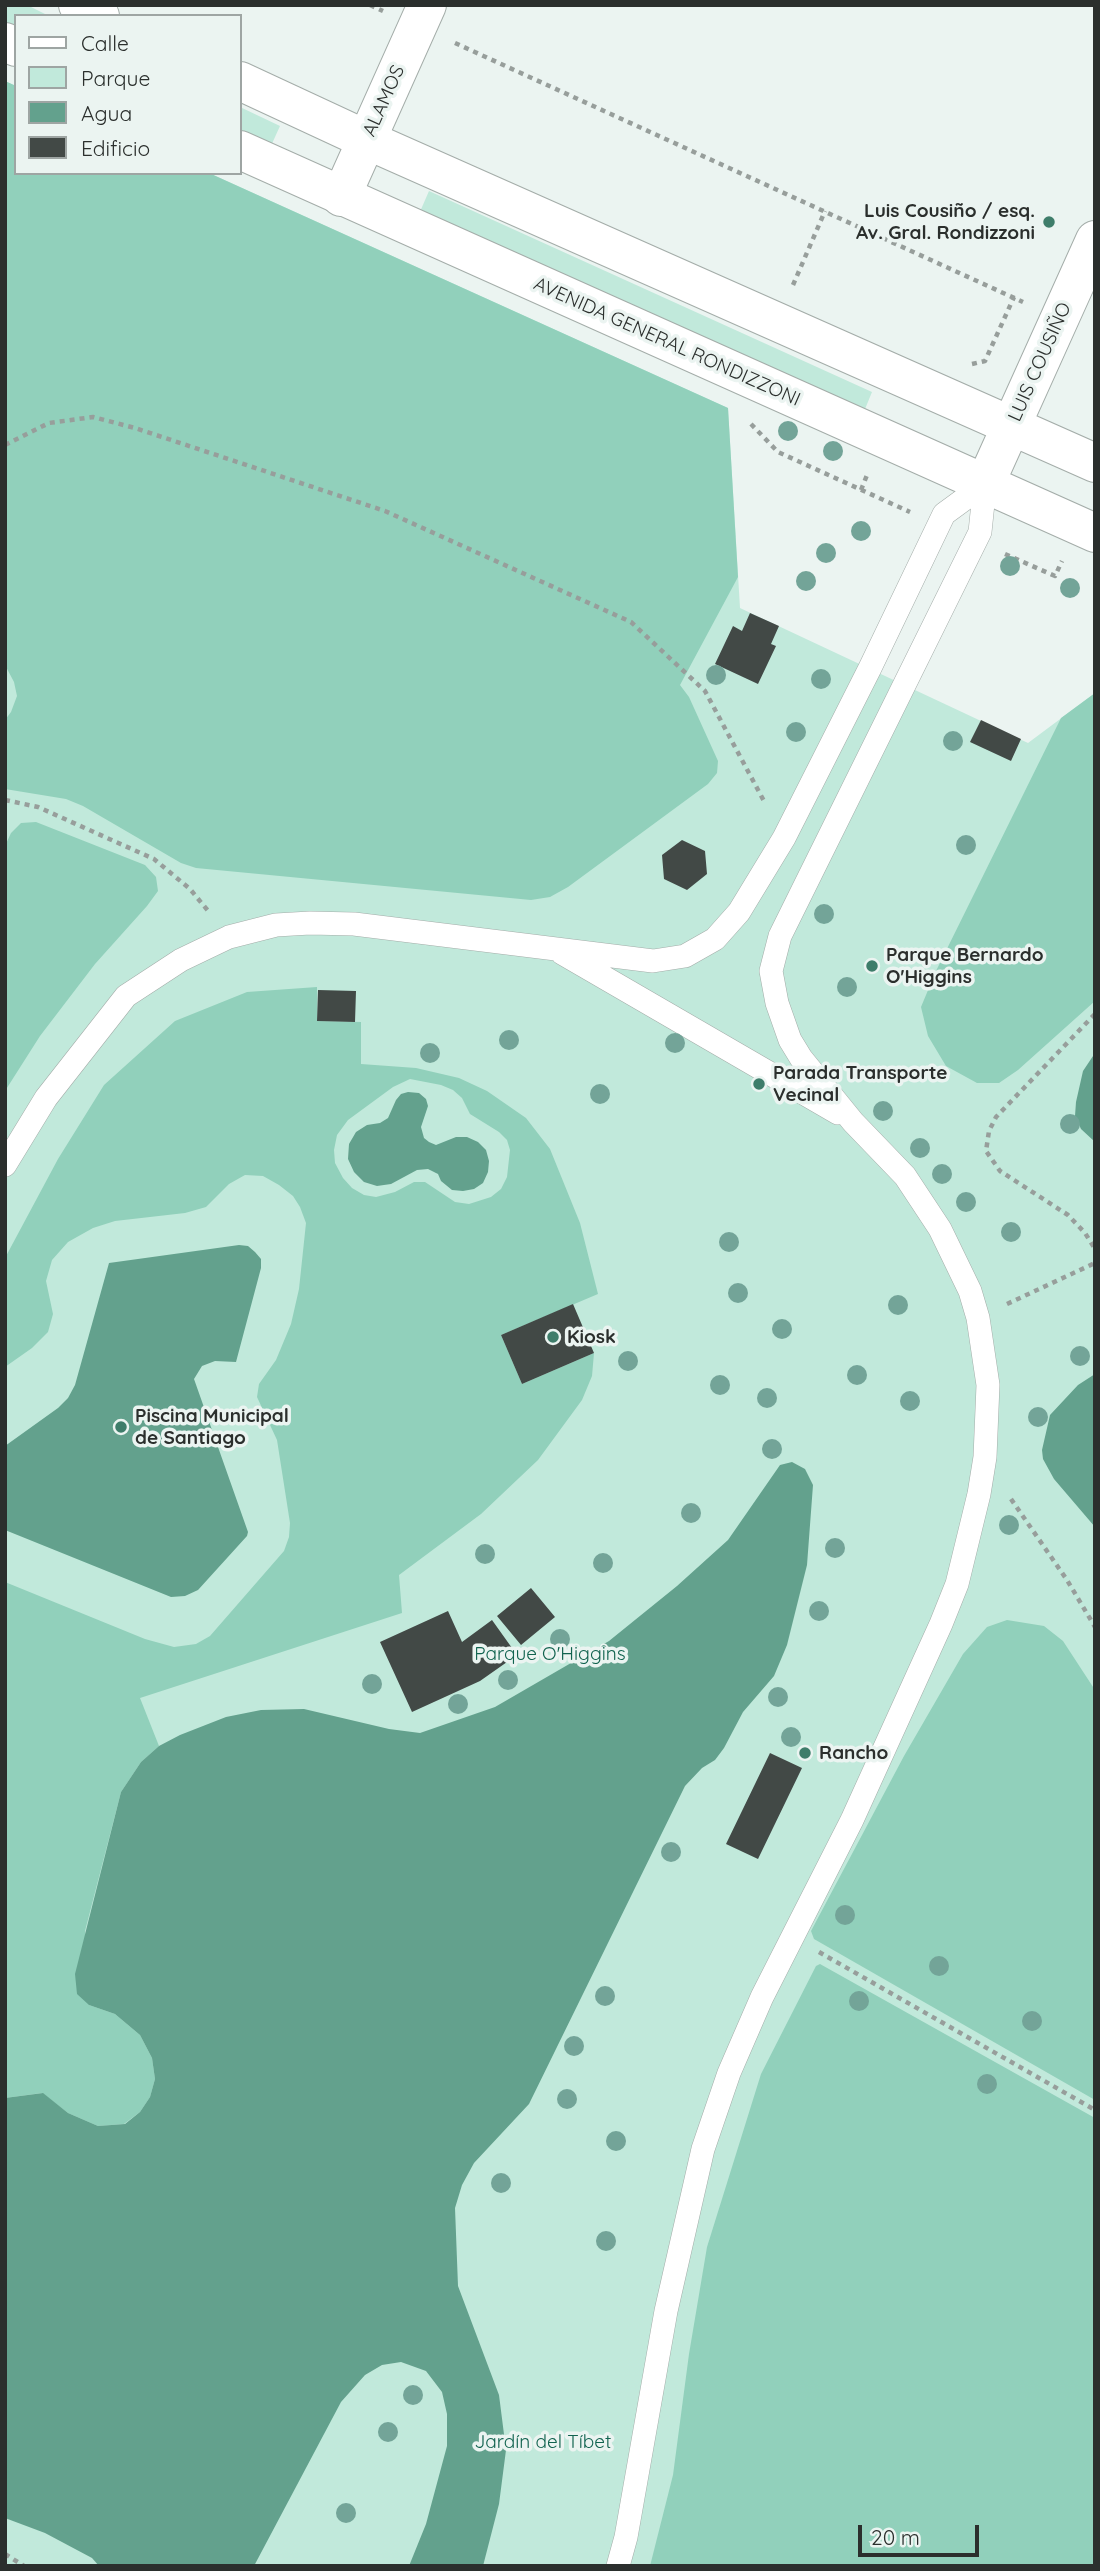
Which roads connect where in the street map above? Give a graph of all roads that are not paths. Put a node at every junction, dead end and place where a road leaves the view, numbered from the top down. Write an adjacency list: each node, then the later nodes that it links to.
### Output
1 (78, 5): 2 (main road)
2 (96, 14)
3 (423, 16): 5 (main road, ALAMOS)
4 (242, 82): 5 (main road)
5 (366, 140): 7 (main road, ALAMOS); 9 (main road)
6 (242, 151): 7 (main road, AVENIDA GENERAL RONDIZZONI)
7 (341, 197): 11 (main road, AVENIDA GENERAL RONDIZZONI)
8 (1095, 240): 9 (main road, LUIS COUSIÑO)
9 (1011, 426): 10 (main road); 11 (main road, LUIS COUSIÑO)
10 (1095, 463)
11 (985, 484): 12 (main road, AVENIDA GENERAL RONDIZZONI); 13 (lane); 14 (lane)
12 (1095, 533)
13 (552, 947): 14 (lane); 15 (lane)
14 (853, 1122): 16 (lane)
15 (5, 1165)
16 (618, 2566)

